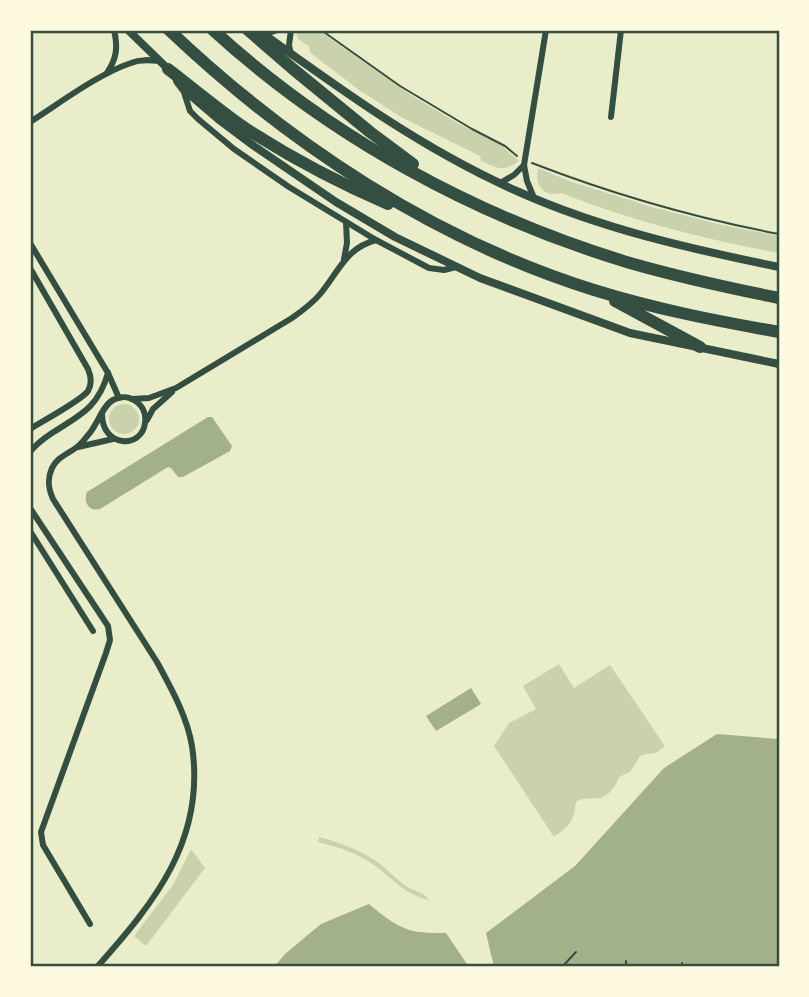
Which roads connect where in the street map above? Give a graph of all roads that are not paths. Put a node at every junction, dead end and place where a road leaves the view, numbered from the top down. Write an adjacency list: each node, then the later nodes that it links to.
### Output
1 (114, 30): 13 (street)
2 (128, 30): 12 (street)
3 (169, 30): 22 (highway)
4 (213, 30): 19 (highway)
5 (248, 30): 19 (highway)
6 (278, 30): 10 (street)
7 (291, 30): 11 (street)
8 (545, 30): 17 (street)
9 (621, 30): 15 (street)
10 (262, 32): 11 (street)
11 (291, 55): 18 (street)
12 (164, 65): 13 (street); 14 (street); 22 (highway)
13 (106, 74): 16 (street)
14 (183, 89): 21 (street); 26 (street)
15 (611, 117)
16 (30, 122)
17 (525, 162): 18 (street); 20 (street)
18 (500, 183): 20 (street)
19 (447, 190): 30 (highway)
20 (534, 198): 27 (street)
21 (345, 222): 23 (street); 25 (street)
22 (442, 227): 29 (highway)
23 (376, 240): 25 (street); 26 (street)
24 (30, 243): 34 (street)
25 (343, 260): 35 (street)
26 (458, 267): 32 (street)
27 (779, 267)
28 (30, 268): 41 (street)
29 (594, 290): 31 (highway); 32 (highway)
30 (779, 298)
31 (779, 332)
32 (700, 347): 33 (street)
33 (779, 364)
34 (108, 373): 36 (street); 37 (street)
35 (176, 388): 38 (street); 40 (street)
36 (103, 390): 37 (street); 44 (street)
37 (115, 399): 38 (street); 39 (street)
38 (132, 399): 40 (street)
39 (102, 414): 42 (street); 43 (street)
40 (146, 422): 42 (street)
41 (30, 429)
42 (113, 439): 43 (street)
43 (76, 448): 49 (street)
44 (30, 452)
45 (30, 508): 48 (street)
46 (30, 531): 47 (street)
47 (93, 631)
48 (90, 924)
49 (97, 967)

